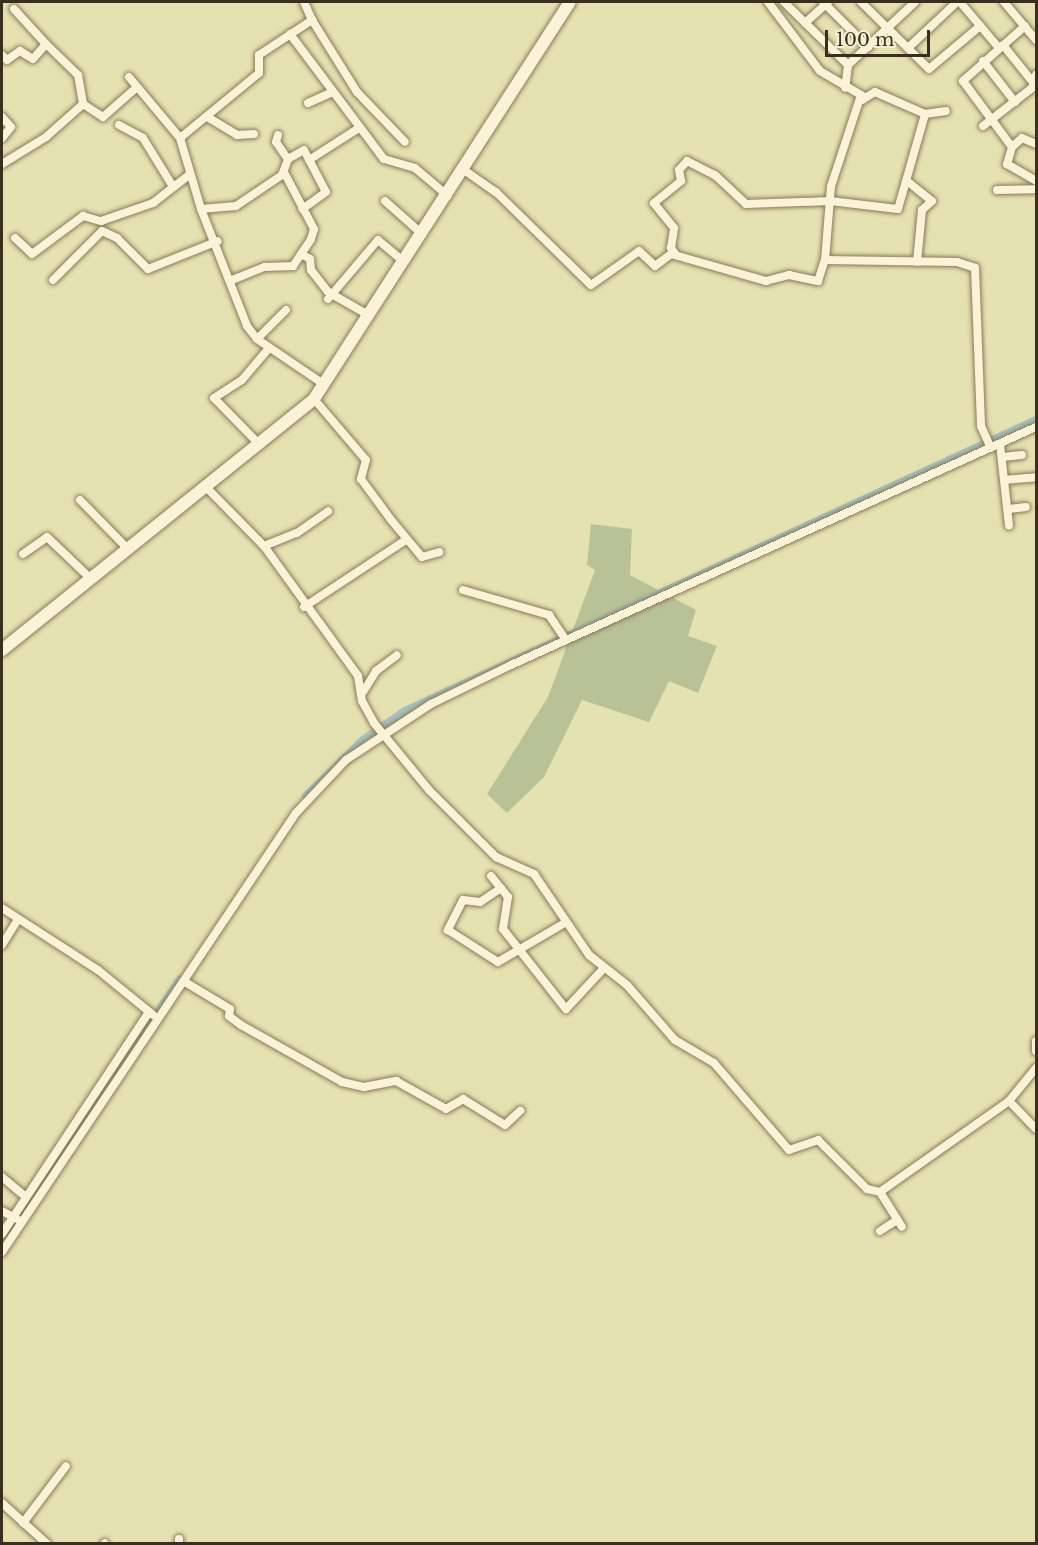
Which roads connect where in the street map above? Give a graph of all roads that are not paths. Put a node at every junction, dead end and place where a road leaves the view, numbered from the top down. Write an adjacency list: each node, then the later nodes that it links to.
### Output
1 (304, 2): 12 (street)
2 (570, 2): 53 (street)
3 (768, 2): 29 (street)
4 (784, 2): 13 (street)
5 (825, 2): 13 (street); 20 (street)
6 (875, 2): 10 (street)
7 (915, 2): 16 (street)
8 (959, 2): 14 (street); 22 (street)
9 (1005, 2): 15 (street)
10 (864, 5): 16 (street)
11 (14, 9): 19 (street)
12 (312, 20): 17 (street); 47 (street)
13 (805, 23): 25 (street)
14 (980, 26): 21 (street); 22 (street)
15 (1025, 26): 18 (street); 21 (street)
16 (887, 27): 20 (street); 22 (street)
17 (290, 34): 30 (street); 38 (street)
18 (1036, 40)
19 (46, 44): 23 (street); 34 (street)
20 (867, 47): 25 (street)
21 (1001, 47): 24 (street); 27 (street)
22 (908, 48)
23 (2, 55)
24 (983, 61): 32 (street); 39 (street)
25 (848, 64): 29 (street)
26 (129, 77): 28 (street)
27 (1034, 78): 32 (street)
28 (137, 87): 34 (street); 46 (street)
29 (845, 88): 31 (street)
30 (333, 92): 33 (street); 42 (street)
31 (862, 100): 36 (street); 63 (street)
32 (1015, 102): 39 (street)
33 (308, 103)
34 (83, 104): 52 (street)
35 (946, 111): 36 (street)
36 (925, 114): 56 (street)
37 (2, 117): 45 (street)
38 (209, 118): 43 (street); 46 (street)
39 (994, 118): 41 (street); 49 (street)
40 (119, 125): 58 (street)
41 (983, 126)
42 (359, 128): 51 (street); 61 (street)
43 (254, 134)
44 (278, 135): 50 (street)
45 (2, 138)
46 (180, 138): 55 (street)
47 (405, 142)
48 (1036, 144): 49 (street)
49 (1012, 147): 57 (street)
50 (288, 159): 51 (street); 54 (street)
51 (309, 160): 65 (street)
52 (2, 164)
53 (464, 170): 61 (street); 72 (street)
54 (284, 172): 64 (street); 65 (street)
55 (189, 175): 58 (street); 64 (street)
56 (907, 181): 63 (street); 75 (street)
57 (1036, 181)
58 (172, 185): 66 (street)
59 (1036, 189): 60 (street)
60 (997, 190)
61 (448, 196): 68 (street)
62 (385, 201): 68 (street)
63 (830, 201): 72 (street); 73 (street)
64 (201, 209): 70 (street)
65 (303, 209): 71 (street)
66 (101, 221): 67 (street); 69 (street)
67 (108, 232): 70 (street); 76 (street)
68 (422, 234): 74 (street)
69 (15, 238)
70 (218, 241): 77 (street)
71 (301, 254): 77 (street); 78 (street)
72 (676, 255): 73 (street)
73 (825, 260): 75 (street)
74 (404, 262): 78 (street); 80 (street)
75 (917, 262): 88 (street)
76 (53, 280)
77 (232, 280): 81 (street)
78 (330, 296): 80 (street)
79 (286, 310): 81 (street)
80 (370, 316): 83 (street)
81 (257, 339): 82 (street)
82 (269, 348): 83 (street); 86 (street)
83 (326, 385): 84 (street)
84 (314, 399): 86 (street); 99 (street)
85 (1036, 427): 87 (street)
86 (259, 444): 93 (street)
87 (1000, 444): 88 (street); 90 (street)
88 (990, 446): 107 (street)
89 (1022, 455): 90 (street)
90 (1002, 457): 92 (street)
91 (1036, 477): 92 (street)
92 (1004, 480): 96 (street)
93 (204, 485): 100 (street); 101 (street)
94 (80, 500): 100 (street)
95 (1026, 507): 96 (street)
96 (1009, 509): 98 (street)
97 (328, 511): 101 (street)
98 (1009, 526)
99 (407, 539): 102 (street); 106 (street)
100 (125, 546): 104 (street)
101 (264, 546): 106 (street)
102 (439, 552)
103 (23, 554): 104 (street)
104 (88, 576): 108 (street)
105 (463, 590): 107 (street)
106 (304, 607): 110 (street)
107 (565, 636): 111 (street)
108 (2, 650)
109 (397, 655): 110 (street)
110 (363, 692): 111 (street)
111 (380, 728): 116 (street); 120 (street)
112 (492, 876): 113 (street)
113 (501, 888): 118 (street); 118 (street)
114 (2, 908): 115 (street)
115 (17, 921): 117 (street); 121 (street)
116 (563, 924): 118 (street); 119 (street)
117 (2, 945)
118 (517, 950): 119 (street)
119 (604, 968): 129 (street)
120 (185, 982): 121 (street); 126 (street)
121 (153, 1015): 130 (street); 132 (street)
122 (1036, 1041): 123 (street)
123 (1036, 1051)
124 (1036, 1068): 125 (street)
125 (1009, 1101): 127 (street); 129 (street)
126 (520, 1111)
127 (1036, 1129)
128 (2, 1178): 130 (street)
129 (880, 1192): 133 (street)
130 (26, 1197): 132 (street)
131 (2, 1211): 132 (street)
132 (17, 1219): 134 (street); 135 (street)
133 (880, 1231)
134 (2, 1234)
135 (2, 1252)
136 (66, 1466): 138 (street)
137 (2, 1503): 138 (street)
138 (23, 1523): 139 (street)
139 (47, 1544)

